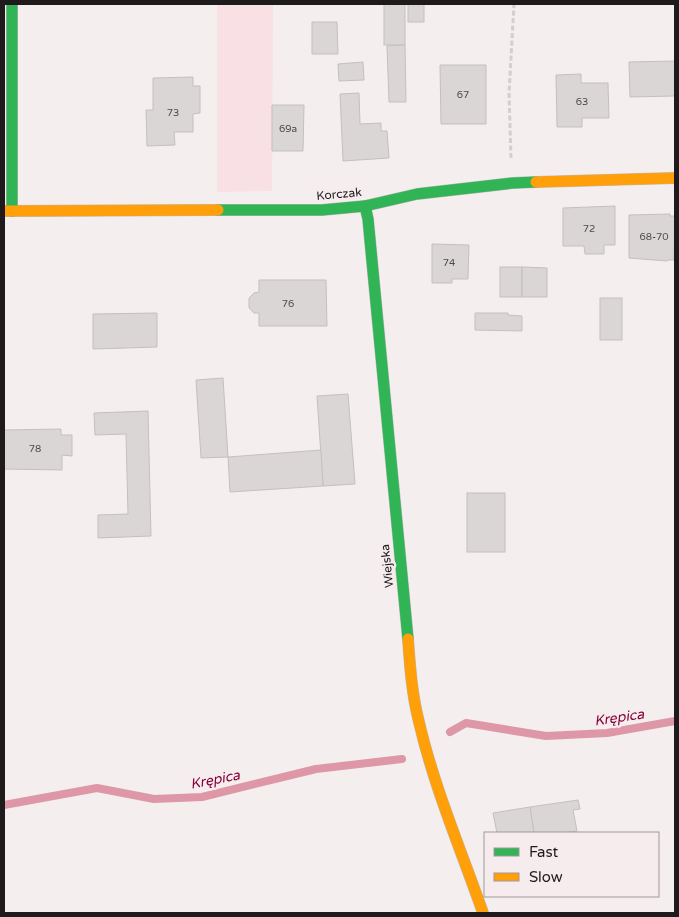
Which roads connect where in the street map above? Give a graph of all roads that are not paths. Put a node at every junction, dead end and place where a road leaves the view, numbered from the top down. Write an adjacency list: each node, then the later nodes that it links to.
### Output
1 (12, 4): 4 (street)
2 (675, 178): 3 (street, Korczak)
3 (365, 206): 4 (street, Korczak); 5 (street, Wiejska)
4 (8, 211)
5 (483, 913)

